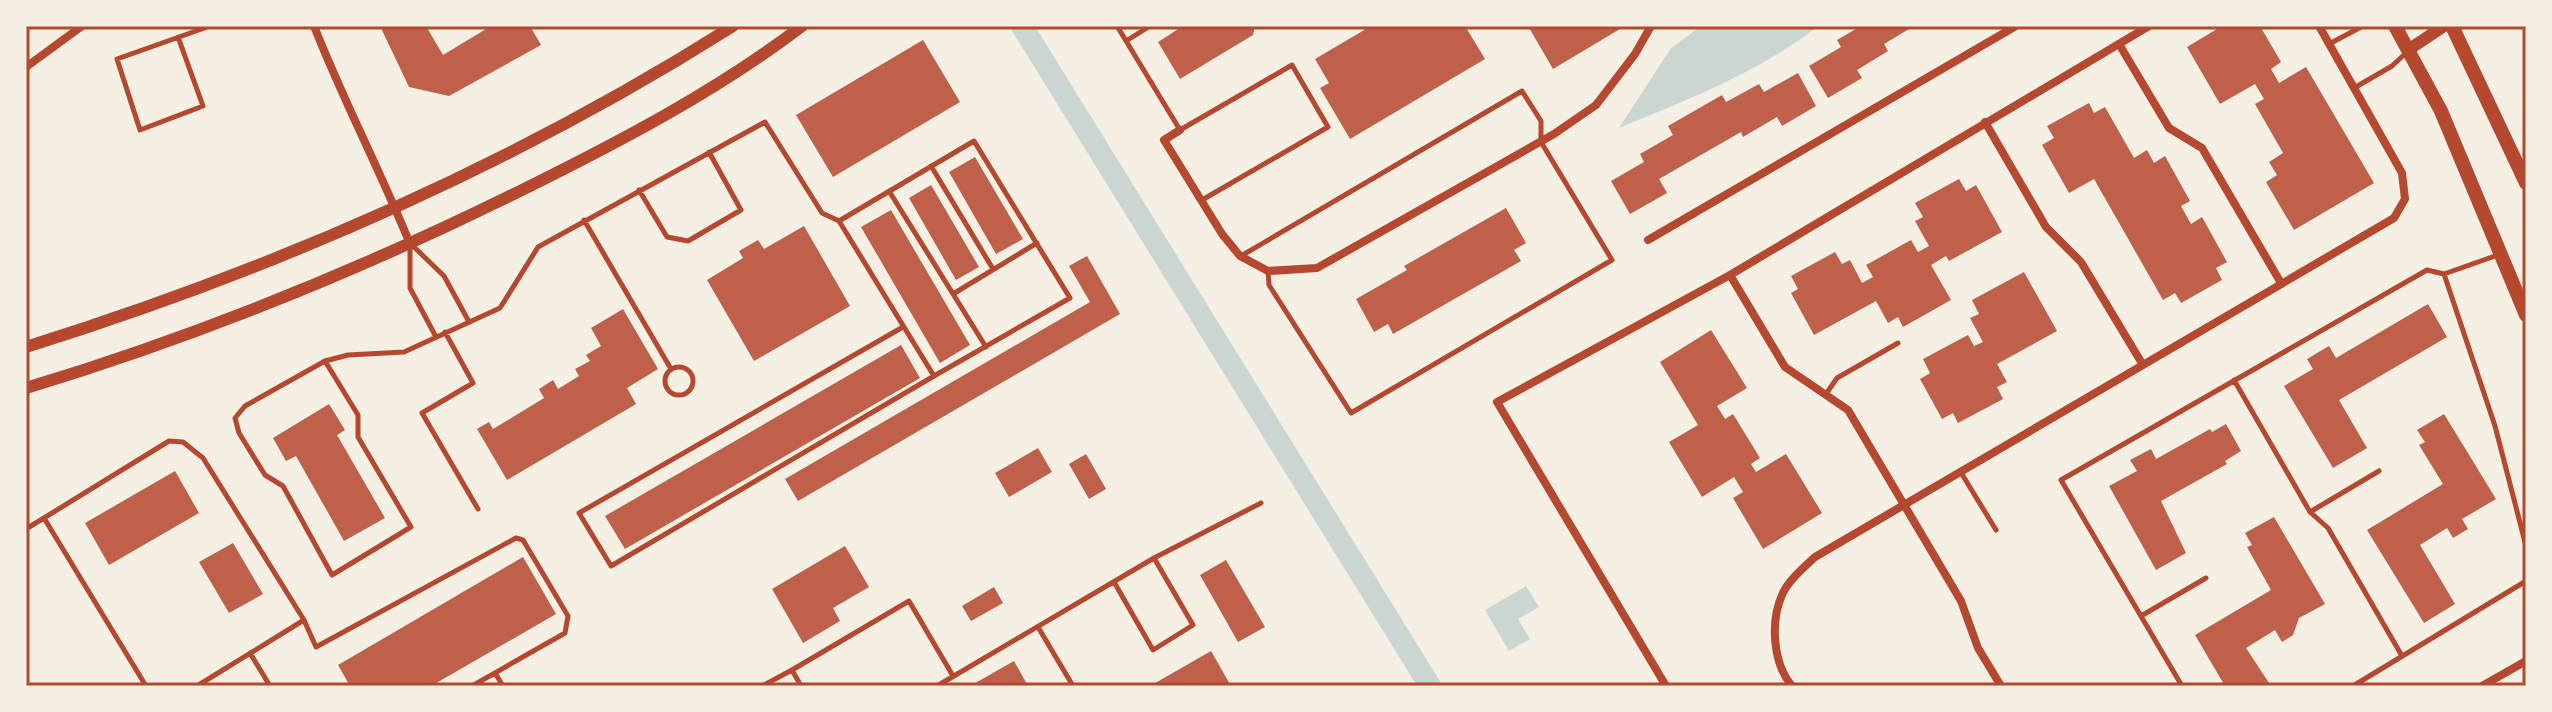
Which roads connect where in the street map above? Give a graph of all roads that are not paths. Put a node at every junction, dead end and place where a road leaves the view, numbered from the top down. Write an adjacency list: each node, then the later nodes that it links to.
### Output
1 (82, 26): 21 (street)
2 (210, 26): 16 (lane)
3 (314, 26): 32 (street)
4 (733, 26): 32 (street)
5 (802, 26): 37 (street)
6 (1117, 26): 17 (lane)
7 (1150, 26): 17 (lane)
8 (1651, 26): 25 (street)
9 (2016, 26): 35 (street)
10 (2149, 26): 18 (street)
11 (2319, 26): 19 (street)
12 (2363, 26): 19 (lane)
13 (2395, 26): 20 (main road)
14 (2444, 26): 20 (street)
15 (2452, 26): 28 (main road)
16 (178, 37): 16 (lane)
17 (1126, 41): 24 (lane)
18 (2119, 44): 23 (street); 44 (street)
19 (2329, 44): 22 (street)
20 (2408, 50): 22 (lane); 38 (main road)
21 (26, 67)
22 (2354, 88): 44 (street)
23 (1985, 122): 43 (street); 55 (street)
24 (1180, 130): 31 (street); 31 (lane)
25 (1541, 142): 39 (lane); 41 (street); 41 (lane)
26 (709, 152): 29 (lane); 29 (lane); 34 (lane)
27 (931, 166): 30 (lane); 36 (lane); 40 (lane)
28 (2526, 183)
29 (639, 190): 33 (lane)
30 (889, 191): 34 (lane); 45 (lane)
31 (1201, 201): 39 (street)
32 (395, 206): 37 (street); 52 (street)
33 (584, 220): 47 (lane); 56 (lane)
34 (839, 221): 48 (lane)
35 (1648, 240)
36 (1037, 243): 40 (lane); 53 (lane)
37 (410, 244): 47 (lane); 50 (lane); 59 (street)
38 (2503, 253): 42 (lane); 46 (main road)
39 (1240, 256): 41 (street)
40 (993, 269): 45 (lane)
41 (1268, 271)
42 (2444, 274): 58 (lane); 70 (lane)
43 (1730, 275): 60 (street); 93 (street)
44 (2281, 283): 55 (street)
45 (953, 294): 53 (lane)
46 (2526, 315)
47 (468, 320): 49 (lane)
48 (903, 327): 57 (lane); 57 (lane)
49 (445, 332): 50 (lane); 65 (lane)
50 (436, 337): 54 (lane)
51 (1898, 343): 60 (lane)
52 (26, 347)
53 (986, 347): 57 (lane)
54 (325, 361): 54 (lane)
55 (2143, 365): 61 (street)
56 (671, 369): 56 (lane)
57 (934, 376)
58 (2234, 380): 66 (lane); 75 (lane)
59 (26, 388)
60 (1826, 394): 64 (street)
61 (1960, 470): 64 (street); 69 (lane)
62 (2379, 471): 66 (lane)
63 (1261, 503): 71 (lane)
64 (1903, 503): 94 (street); 95 (street)
65 (478, 509)
66 (2310, 512): 79 (lane)
67 (44, 518): 68 (lane); 76 (lane); 84 (lane)
68 (26, 529)
69 (1996, 530)
70 (2526, 546)
71 (1154, 558): 74 (lane); 74 (lane)
72 (2206, 578): 75 (lane)
73 (2526, 581): 79 (lane)
74 (1114, 582): 77 (lane)
75 (2141, 616): 96 (lane)
76 (304, 620): 78 (lane); 82 (lane)
77 (1038, 627): 83 (lane); 92 (lane)
78 (250, 653): 85 (lane); 86 (lane)
79 (2402, 656): 97 (lane)
80 (2526, 661): 98 (street)
81 (792, 670): 83 (lane); 89 (lane); 90 (lane)
82 (495, 673): 87 (lane); 88 (lane)
83 (953, 676): 91 (lane)
84 (146, 686)
85 (197, 686)
86 (270, 686)
87 (472, 686)
88 (503, 686)
89 (762, 686)
90 (801, 686)
91 (937, 686)
92 (1073, 686)
93 (1666, 686)
94 (1792, 686)
95 (2001, 686)
96 (2182, 686)
97 (2353, 686)
98 (2482, 686)

